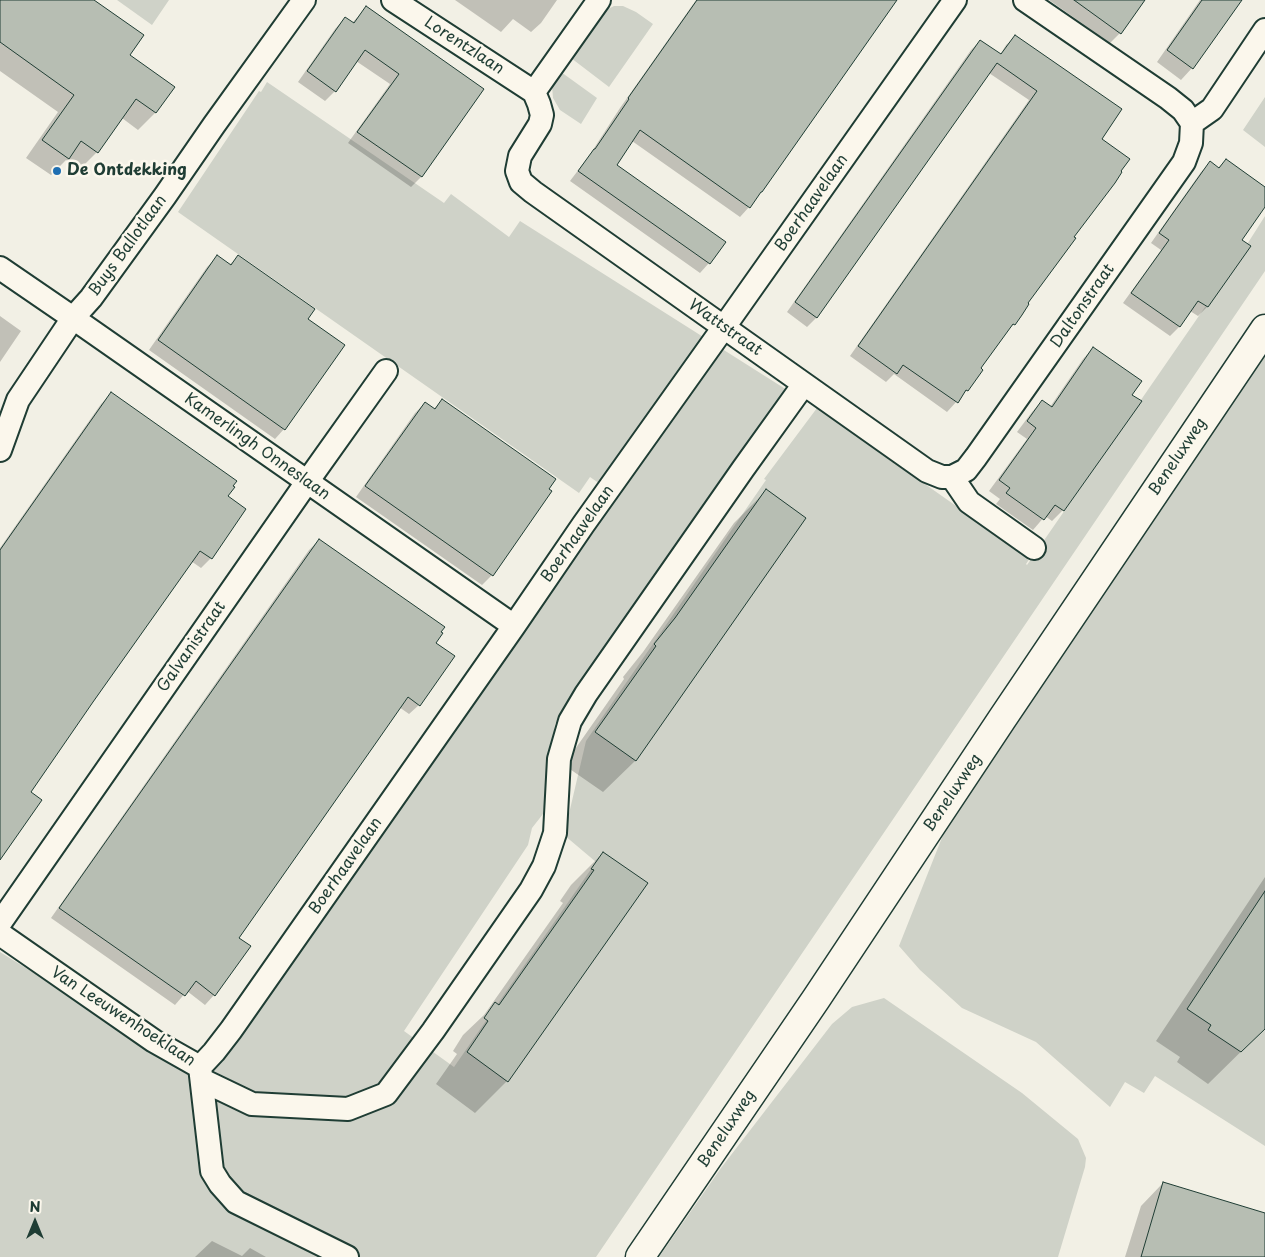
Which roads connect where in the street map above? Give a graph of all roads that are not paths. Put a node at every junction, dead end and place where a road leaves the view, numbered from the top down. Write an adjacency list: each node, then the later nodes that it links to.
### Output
1 (304, 0): 10 (street, Buys Ballotlaan)
2 (393, 0): 7 (street, Lorentzlaan)
3 (599, 0): 7 (street)
4 (954, 0): 11 (street, Boerhaavelaan)
5 (1026, 0): 8 (street)
6 (1265, 30): 8 (street)
7 (534, 92): 11 (street, Wattstraat)
8 (1192, 123): 16 (street, Daltonstraat)
9 (0, 268): 10 (street, Kamerlingh Onneslaan)
10 (74, 318): 15 (street, Buys Ballotlaan); 17 (street, Kamerlingh Onneslaan)
11 (724, 328): 14 (street, Wattstraat); 19 (street, Boerhaavelaan)
12 (1265, 329): 24 (main road, Beneluxweg)
13 (386, 371): 17 (street, Galvanistraat)
14 (804, 384): 16 (street, Wattstraat); 22 (street)
15 (0, 450)
16 (947, 477): 18 (street)
17 (308, 482): 19 (street, Kamerlingh Onneslaan); 20 (street, Galvanistraat)
18 (1034, 548)
19 (514, 626): 22 (street, Boerhaavelaan)
20 (0, 923)
21 (0, 934): 22 (street, Van Leeuwenhoeklaan)
22 (201, 1073): 23 (street, Van Leeuwenhoeklaan)
23 (346, 1257)
24 (640, 1257)

